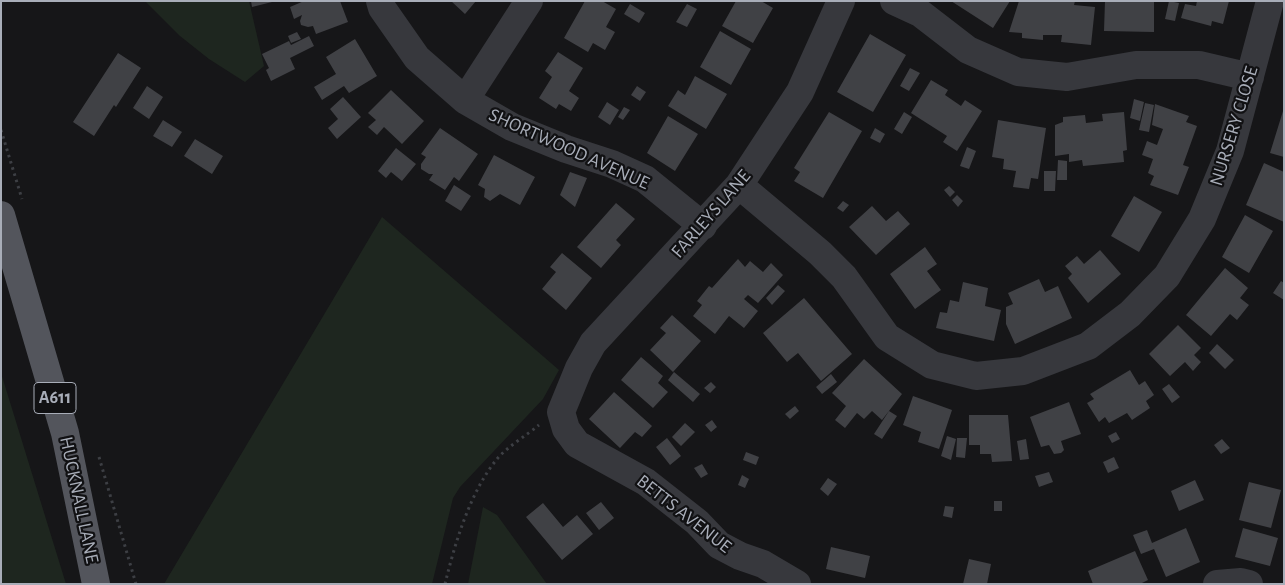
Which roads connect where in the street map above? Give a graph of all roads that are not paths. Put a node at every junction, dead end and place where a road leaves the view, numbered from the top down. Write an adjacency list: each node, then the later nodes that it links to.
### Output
1 (380, 1): 7 (street, SHORTWOOD AVENUE)
2 (529, 1): 7 (street)
3 (841, 1): 8 (street, FARLEYS LANE)
4 (894, 1): 6 (street)
5 (1270, 1): 6 (street, NURSERY CLOSE)
6 (1250, 77): 8 (street, NURSERY CLOSE)
7 (465, 100): 10 (street, SHORTWOOD AVENUE)
8 (739, 185): 10 (street, FARLEYS LANE)
9 (1, 215): 12 (main road, HUCKNALL LANE / A611)
10 (703, 226): 11 (street, FARLEYS LANE)
11 (561, 412): 13 (street, BETTS AVENUE)
12 (96, 584)
13 (797, 584)
14 (1217, 584): 15 (street)
15 (1249, 584)

